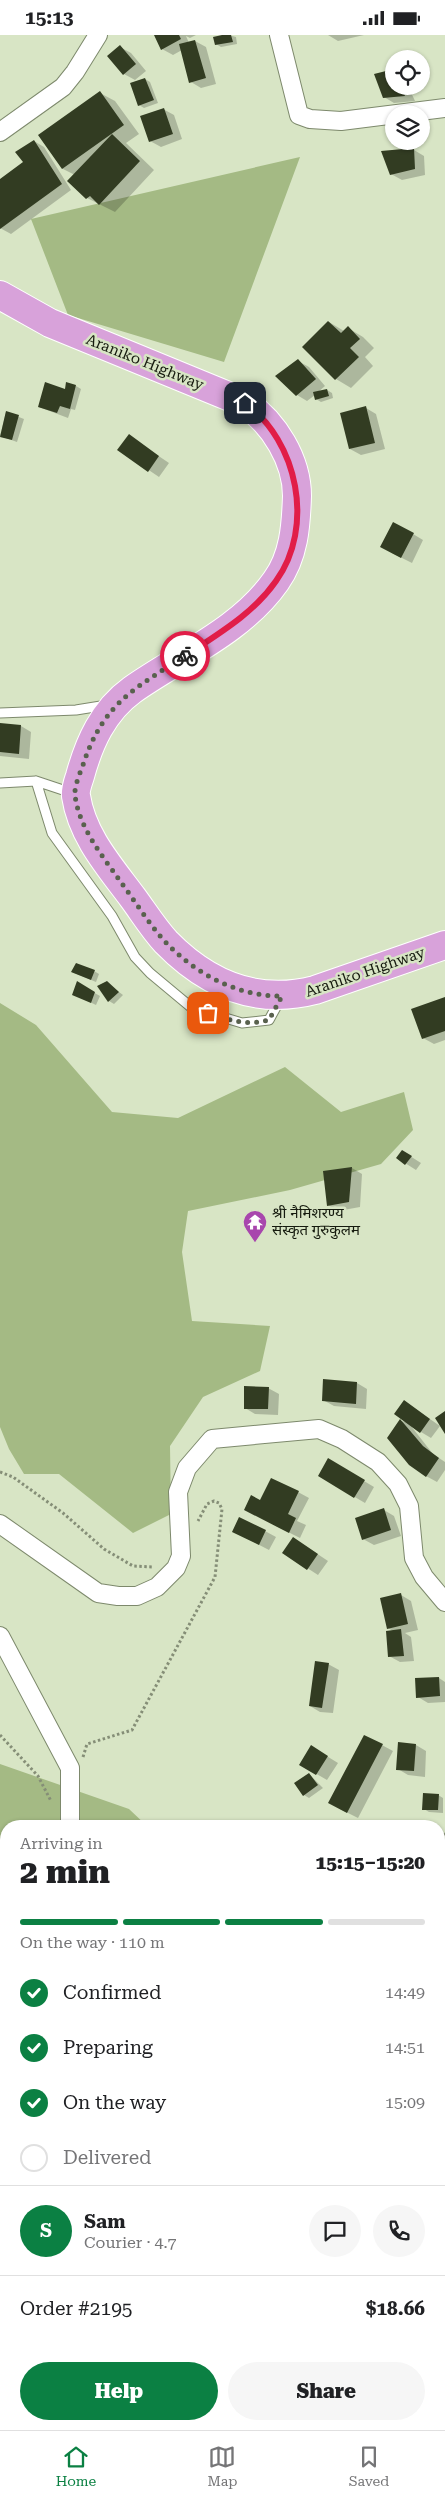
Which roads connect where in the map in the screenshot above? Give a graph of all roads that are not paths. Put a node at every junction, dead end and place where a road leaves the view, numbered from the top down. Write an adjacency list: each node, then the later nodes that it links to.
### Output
1 (98, 35): 4 (street)
2 (279, 35): 3 (street)
3 (445, 108)
4 (0, 132)
5 (0, 295): 6 (highway, Araniko Highway)
6 (116, 704): 7 (lane); 10 (highway, Araniko Highway)
7 (0, 713)
8 (36, 781): 9 (lane); 10 (lane); 12 (lane)
9 (0, 783)
10 (75, 794): 12 (highway, Araniko Highway)
11 (445, 945): 12 (highway, Araniko Highway)
12 (282, 996)
13 (0, 1524): 14 (street)
14 (445, 1602)
15 (0, 1636): 16 (street)
16 (70, 1820)

